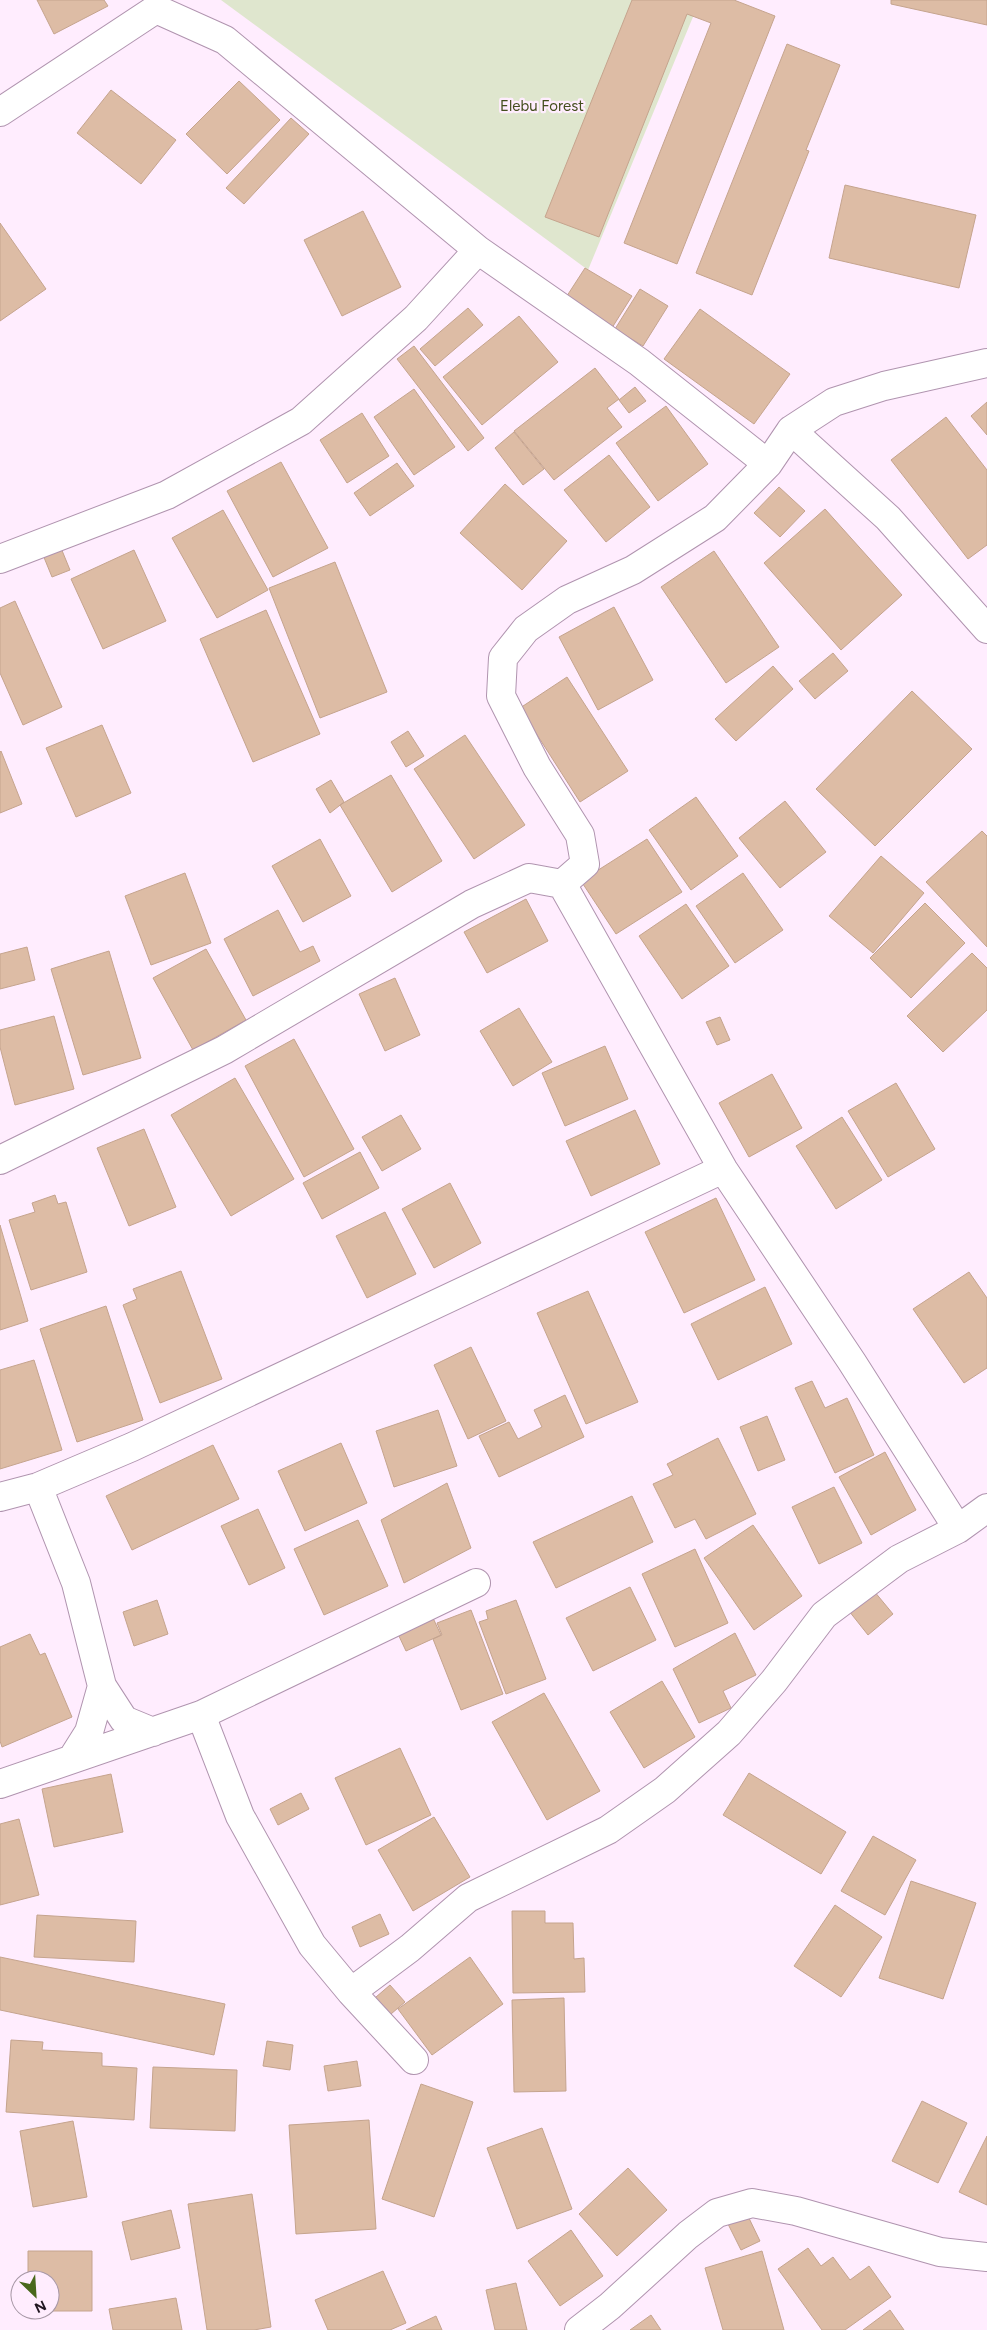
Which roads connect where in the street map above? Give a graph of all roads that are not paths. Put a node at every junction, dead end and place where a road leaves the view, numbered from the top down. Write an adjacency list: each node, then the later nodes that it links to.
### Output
1 (0, 112): 2 (street)
2 (478, 250): 5 (street); 6 (street)
3 (987, 363): 4 (street)
4 (791, 430): 5 (street); 7 (street)
5 (768, 464): 8 (street)
6 (0, 559)
7 (987, 629)
8 (562, 884): 9 (street); 10 (street)
9 (0, 1160)
10 (723, 1169): 11 (street); 14 (street)
11 (38, 1487): 12 (street); 16 (street)
12 (0, 1497)
13 (987, 1508): 14 (street)
14 (958, 1528): 21 (street)
15 (476, 1583): 17 (street)
16 (102, 1686): 18 (street); 19 (street)
17 (201, 1715): 18 (street); 21 (street)
18 (152, 1732): 19 (street)
19 (72, 1759): 20 (street)
20 (0, 1784)
21 (351, 1992): 22 (street)
22 (414, 2060)
23 (987, 2257): 24 (street)
24 (579, 2330)

